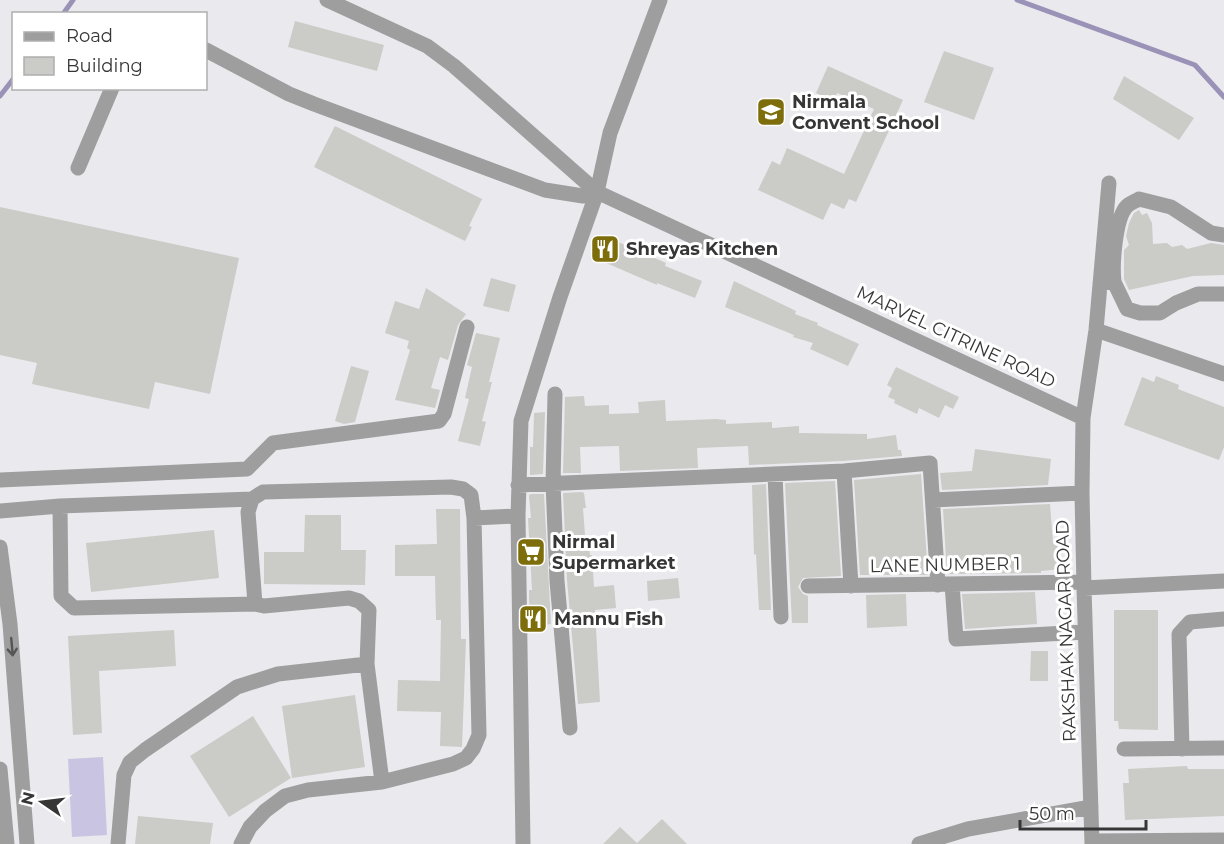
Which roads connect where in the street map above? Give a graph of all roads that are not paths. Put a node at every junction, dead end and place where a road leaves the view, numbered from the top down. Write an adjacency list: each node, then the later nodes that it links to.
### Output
1 (327, 0): 7 (street, MARVEL CITRINE ROAD)
2 (660, 0): 7 (street)
3 (207, 51): 7 (street)
4 (111, 90): 5 (street)
5 (78, 168)
6 (1109, 183): 9 (street)
7 (596, 190): 15 (street, MARVEL CITRINE ROAD); 20 (street)
8 (1224, 234): 9 (street)
9 (1107, 282): 10 (street); 12 (street)
10 (1224, 294)
11 (467, 327): 18 (street)
12 (1096, 330): 13 (street); 15 (street)
13 (1224, 374)
14 (555, 394): 19 (street)
15 (1083, 418): 21 (street, RAKSHAK NAGAR ROAD)
16 (844, 471): 17 (street); 23 (street); 33 (street)
17 (776, 474): 19 (street); 35 (street)
18 (0, 480)
19 (553, 483): 20 (street); 39 (street)
20 (518, 484): 26 (street)
21 (1082, 493): 23 (street); 31 (street, RAKSHAK NAGAR ROAD)
22 (252, 499): 24 (street); 27 (street); 34 (street)
23 (933, 500): 30 (street)
24 (60, 506): 25 (street); 34 (street)
25 (0, 511)
26 (518, 516): 27 (street); 54 (street)
27 (474, 518): 44 (street)
28 (0, 547): 51 (street, one-way to 51)
29 (1224, 581): 31 (street, LANE NUMBER 1)
30 (945, 585): 31 (street, LANE NUMBER 1); 33 (street, LANE NUMBER 1); 37 (street)
31 (1084, 585): 37 (street, RAKSHAK NAGAR ROAD)
32 (808, 586): 33 (street, LANE NUMBER 1)
33 (851, 586)
34 (255, 604): 38 (street)
35 (781, 617)
36 (1224, 619): 42 (street)
37 (1085, 632): 45 (street, RAKSHAK NAGAR ROAD)
38 (367, 664): 44 (street); 52 (street)
39 (570, 728)
40 (1124, 748): 42 (street)
41 (1224, 748): 42 (street)
42 (1182, 749)
43 (0, 769): 50 (street)
44 (382, 782): 53 (street)
45 (1091, 807): 47 (street, RAKSHAK NAGAR ROAD); 55 (street)
46 (1224, 840): 48 (street)
47 (1092, 843): 48 (street)
48 (1119, 843)
49 (0, 844): 50 (street)
50 (7, 844)
51 (27, 844)
52 (118, 844)
53 (241, 844)
54 (524, 844)
55 (919, 844)

